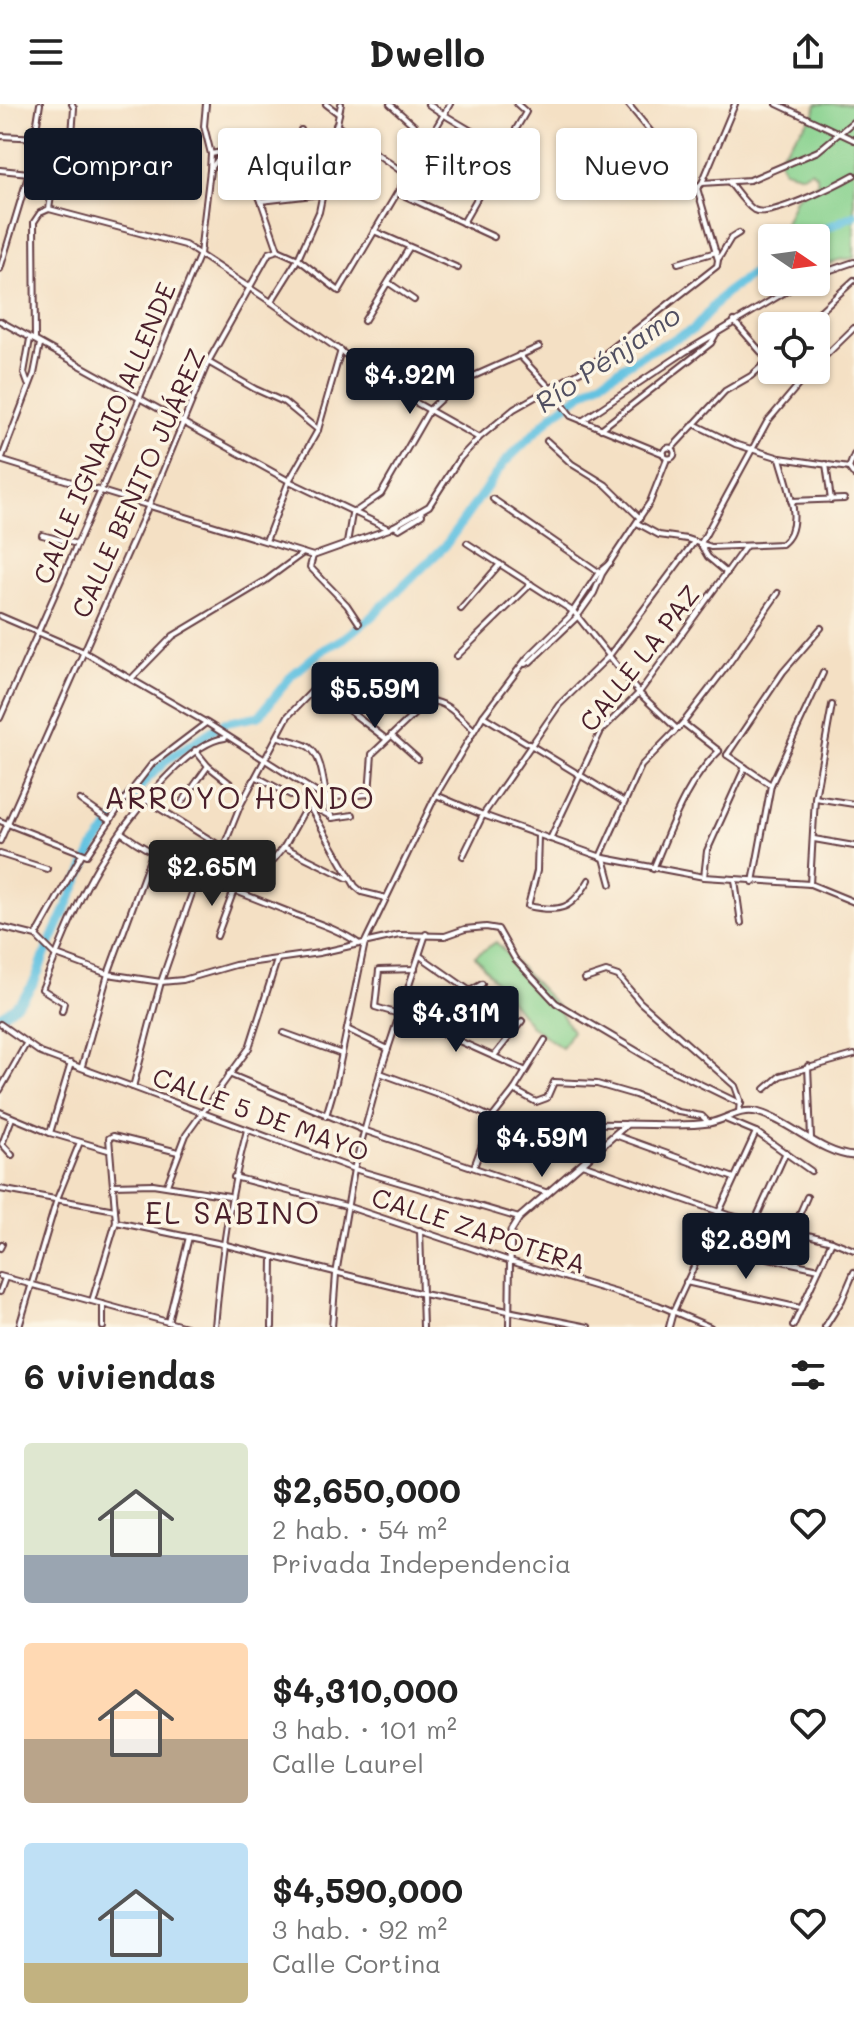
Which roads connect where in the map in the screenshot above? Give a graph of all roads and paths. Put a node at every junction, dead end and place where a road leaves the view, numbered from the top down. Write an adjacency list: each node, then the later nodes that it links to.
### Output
1 (40, 104): 17 (street)
2 (72, 104): 18 (street)
3 (206, 104): 30 (street, CALLE IGNACIO ALLENDE)
4 (326, 104): 13 (street)
5 (341, 104): 13 (street)
6 (390, 104): 20 (street)
7 (428, 104): 14 (street)
8 (450, 104): 14 (street)
9 (517, 104): 23 (street)
10 (628, 104): 24 (street)
11 (735, 104): 38 (street)
12 (777, 104): 25 (street)
13 (339, 114): 16 (street)
14 (444, 116): 21 (street); 22 (street)
15 (854, 121): 25 (street)
16 (336, 125): 19 (street); 32 (street)
17 (36, 128)
18 (73, 128)
19 (335, 128)
20 (417, 128)
21 (437, 128)
22 (470, 128)
23 (517, 128)
24 (648, 128)
25 (841, 133): 28 (street); 37 (street)
26 (0, 136): 27 (street)
27 (24, 137)
28 (854, 140)
29 (218, 153): 30 (street)
30 (211, 154): 34 (street, CALLE IGNACIO ALLENDE)
31 (218, 160): 34 (street)
32 (397, 168)
33 (0, 170): 35 (street)
34 (210, 170): 56 (street, CALLE IGNACIO ALLENDE)
35 (24, 172)
36 (854, 175): 37 (street)
37 (729, 182): 38 (street)
38 (702, 183): 39 (street)
39 (697, 188): 55 (street)
40 (24, 190): 62 (street)
41 (397, 196): 50 (street)
42 (50, 200): 48 (street)
43 (268, 200): 47 (street)
44 (321, 200): 57 (street)
45 (414, 200): 49 (street)
46 (476, 200): 49 (street)
47 (261, 201): 54 (street)
48 (49, 209): 56 (street); 76 (street)
49 (463, 223): 52 (street)
50 (374, 231): 53 (street); 57 (street)
51 (739, 233): 58 (street)
52 (494, 237)
53 (409, 248): 61 (street); 65 (street)
54 (278, 250): 57 (street); 66 (street, CALLE BENITO JUÁREZ)
55 (716, 252): 58 (street); 60 (street)
56 (200, 254): 66 (street); 87 (street, CALLE IGNACIO ALLENDE)
57 (298, 259): 69 (street)
58 (718, 260): 86 (street)
59 (854, 262): 63 (street)
60 (678, 263)
61 (458, 268)
62 (0, 269)
63 (830, 270)
64 (854, 280): 70 (street)
65 (389, 283): 68 (street); 72 (street)
66 (249, 288): 69 (street); 82 (street, CALLE BENITO JUÁREZ)
67 (778, 296): 73 (street)
68 (414, 300)
69 (271, 302): 79 (street)
70 (818, 312)
71 (0, 321): 76 (street)
72 (364, 321)
73 (734, 321): 75 (street); 77 (street)
74 (854, 328): 80 (street)
75 (717, 332): 89 (street); 92 (street)
76 (35, 341): 85 (street); 85 (street); 87 (street)
77 (758, 346)
78 (539, 347): 81 (street)
79 (341, 350): 88 (street); 93 (street)
80 (830, 351)
81 (519, 355): 86 (street); 88 (street)
82 (208, 362): 91 (street, CALLE BENITO JUÁREZ); 93 (street)
83 (758, 369): 90 (street)
84 (798, 384): 97 (street)
85 (29, 386): 101 (street)
86 (551, 389): 89 (street); 94 (street)
87 (139, 400): 91 (street); 106 (street, CALLE IGNACIO ALLENDE)
88 (430, 409): 94 (street); 112 (street)
89 (582, 421): 92 (street)
90 (694, 424): 96 (street); 97 (street)
91 (184, 425): 105 (street); 111 (street, CALLE BENITO JUÁREZ)
92 (601, 429): 99 (street)
93 (318, 430): 105 (street)
94 (479, 438): 114 (street)
95 (547, 441): 113 (street)
96 (672, 448): 99 (street); 99 (street)
97 (753, 450): 100 (street); 121 (street)
98 (854, 455): 103 (street)
99 (665, 456): 113 (street)
100 (780, 458): 102 (street); 110 (street)
101 (0, 461): 106 (street)
102 (826, 464): 103 (street); 109 (street)
103 (849, 468): 104 (street)
104 (854, 475)
105 (289, 481): 112 (street); 116 (street)
106 (101, 490): 111 (street); 119 (street, CALLE IGNACIO ALLENDE)
107 (493, 499): 126 (street)
108 (844, 499): 109 (street)
109 (831, 500): 110 (street)
110 (791, 501): 122 (street)
111 (149, 505): 116 (street); 136 (street, CALLE BENITO JUÁREZ)
112 (352, 514): 114 (street); 120 (street)
113 (639, 520): 117 (street); 126 (street)
114 (392, 528): 120 (street)
115 (42, 535): 119 (street)
116 (266, 541): 123 (street)
117 (694, 542): 121 (street); 138 (street)
118 (467, 543): 125 (street)
119 (77, 544): 135 (street, CALLE IGNACIO ALLENDE)
120 (346, 544): 124 (street)
121 (700, 545): 122 (street); 127 (street)
122 (745, 547): 127 (street, CALLE LA PAZ)
123 (303, 553): 124 (street); 140 (street)
124 (313, 556): 133 (street)
125 (500, 564): 128 (street); 130 (street)
126 (601, 573): 131 (street)
127 (727, 573): 141 (street, CALLE LA PAZ)
128 (531, 584): 131 (street); 137 (street)
129 (778, 593): 146 (street)
130 (461, 609)
131 (575, 614): 138 (street); 143 (street)
132 (0, 616): 135 (street)
133 (359, 623)
134 (821, 628): 155 (street)
135 (39, 633): 136 (street); 144 (street, CALLE IGNACIO ALLENDE)
136 (84, 652): 140 (street); 178 (street, CALLE BENITO JUÁREZ)
137 (457, 656)
138 (609, 656): 141 (street); 152 (street)
139 (823, 673): 163 (street)
140 (131, 679): 145 (street)
141 (639, 693): 147 (street); 160 (street, CALLE LA PAZ)
142 (832, 705): 166 (street)
143 (483, 716): 148 (street); 152 (street)
144 (0, 718)
145 (207, 723): 149 (street); 177 (street)
146 (683, 723): 147 (street); 154 (street)
147 (677, 729): 169 (street)
148 (474, 730): 151 (street); 164 (street)
149 (225, 736): 153 (street); 157 (street)
150 (278, 736): 151 (street); 157 (street); 165 (street)
151 (388, 737): 156 (street); 165 (street)
152 (531, 744): 160 (street); 174 (street)
153 (195, 750): 158 (street); 168 (street)
154 (719, 751): 155 (street); 193 (street)
155 (727, 755): 159 (street)
156 (418, 759)
157 (265, 762): 161 (street); 165 (street)
158 (208, 766): 162 (street); 170 (street)
159 (745, 767): 163 (street); 195 (street)
160 (579, 774): 169 (street); 181 (street, CALLE LA PAZ)
161 (257, 777): 171 (street); 186 (street)
162 (232, 785)
163 (771, 785): 200 (street)
164 (436, 795): 174 (street); 204 (street)
165 (325, 798): 175 (street)
166 (815, 798): 172 (street); 182 (street)
167 (80, 800): 177 (street)
168 (146, 800): 179 (street); 186 (street)
169 (624, 802): 191 (street)
170 (181, 804)
171 (308, 804): 175 (street); 185 (street); 196 (street)
172 (854, 804)
173 (353, 815): 175 (street)
174 (483, 815): 180 (street); 190 (street)
175 (331, 817)
176 (0, 821): 178 (street)
177 (110, 821): 188 (street)
178 (6, 824): 183 (street, CALLE BENITO JUÁREZ); 188 (street)
179 (122, 833): 189 (street); 212 (street)
180 (538, 835): 181 (street); 197 (street)
181 (550, 839): 191 (street)
182 (814, 839): 184 (street); 202 (street)
183 (0, 841)
184 (854, 846)
185 (284, 847): 186 (street); 196 (street)
186 (225, 849): 199 (street)
187 (0, 854): 192 (street)
188 (85, 854): 209 (street)
189 (152, 854): 194 (street); 216 (street)
190 (463, 856)
191 (602, 858): 193 (street); 201 (street)
192 (47, 869)
193 (652, 870): 195 (street)
194 (198, 876): 199 (street); 218 (street)
195 (704, 877): 198 (street)
196 (349, 879): 204 (street)
197 (589, 880)
198 (735, 880): 200 (street); 206 (street)
199 (210, 881): 203 (street)
200 (753, 882): 202 (street)
201 (611, 884)
202 (810, 884): 205 (street)
203 (234, 890): 210 (street); 211 (street)
204 (386, 898): 211 (street)
205 (854, 902)
206 (741, 923)
207 (0, 927): 209 (street)
208 (426, 934): 211 (street); 213 (street); 244 (street)
209 (36, 936): 212 (street)
210 (217, 936)
211 (362, 943): 214 (street); 225 (street)
212 (55, 954): 216 (street); 221 (street)
213 (420, 956): 215 (street); 220 (street)
214 (278, 959): 218 (street); 239 (street)
215 (415, 969): 222 (street); 222 (street)
216 (108, 974): 218 (street); 235 (street)
217 (585, 979): 244 (street)
218 (161, 982): 240 (street)
219 (482, 984): 220 (street)
220 (470, 991): 226 (street)
221 (62, 1011)
222 (399, 1014): 226 (street); 230 (street)
223 (522, 1021): 233 (street)
224 (1, 1026): 229 (street, CALLE 5 DE MAYO)
225 (347, 1029): 230 (street); 231 (street)
226 (435, 1029): 233 (street)
227 (284, 1033): 231 (street)
228 (545, 1040): 237 (street)
229 (26, 1044): 234 (street, CALLE 5 DE MAYO); 242 (street)
230 (388, 1049): 238 (street)
231 (342, 1054): 248 (street)
232 (854, 1055): 236 (street)
233 (494, 1056): 237 (street)
234 (71, 1063): 235 (street, CALLE 5 DE MAYO); 257 (street)
235 (82, 1066): 240 (street, CALLE 5 DE MAYO)
236 (808, 1066): 241 (street); 259 (street)
237 (524, 1070): 243 (street)
238 (380, 1073): 250 (street); 255 (street)
239 (229, 1074): 247 (street); 248 (street)
240 (133, 1087): 247 (street, CALLE 5 DE MAYO)
241 (765, 1089)
242 (0, 1090)
243 (514, 1090): 250 (street); 252 (street)
244 (741, 1104): 246 (street)
245 (0, 1112): 249 (street)
246 (739, 1112): 251 (street); 259 (street)
247 (203, 1113): 254 (street, CALLE 5 DE MAYO); 262 (street)
248 (326, 1116): 255 (street)
249 (12, 1118): 257 (street); 264 (street)
250 (492, 1118): 253 (street); 267 (street)
251 (723, 1118): 252 (street); 256 (street)
252 (709, 1123): 253 (street)
253 (627, 1124): 258 (street)
254 (247, 1130): 268 (street, CALLE 5 DE MAYO); 270 (street)
255 (363, 1130): 267 (street); 268 (street)
256 (756, 1132): 263 (street); 271 (street)
257 (50, 1133): 260 (street)
258 (615, 1135): 266 (street); 271 (street)
259 (811, 1138): 265 (street)
260 (80, 1142): 261 (street); 278 (street)
261 (108, 1150): 262 (street); 272 (street)
262 (178, 1152): 273 (street)
263 (786, 1152): 269 (street); 284 (street)
264 (12, 1155)
265 (854, 1156)
266 (581, 1164): 275 (street); 281 (street)
267 (474, 1167): 275 (street)
268 (354, 1169): 279 (street); 282 (street, CALLE 5 DE MAYO)
269 (811, 1171)
270 (234, 1177): 276 (street); 279 (street, CALLE ZAPOTERA)
271 (734, 1178): 281 (street)
272 (113, 1185): 273 (street); 280 (street)
273 (167, 1185): 276 (street)
274 (0, 1189): 278 (street)
275 (548, 1193): 282 (street)
276 (230, 1196): 290 (street)
277 (807, 1197): 286 (street)
278 (57, 1199): 280 (street); 301 (street)
279 (346, 1206): 285 (street, CALLE ZAPOTERA); 298 (street)
280 (115, 1210): 283 (street)
281 (719, 1210): 284 (street); 291 (street)
282 (519, 1218): 294 (street)
283 (116, 1222): 288 (street); 304 (street)
284 (754, 1223): 286 (street)
285 (420, 1230): 294 (street, CALLE ZAPOTERA); 303 (street)
286 (792, 1231): 287 (street)
287 (807, 1235): 289 (street); 295 (street)
288 (189, 1237): 290 (street); 309 (street)
289 (832, 1241): 292 (street); 296 (street)
290 (222, 1244): 293 (street); 314 (street)
291 (704, 1244): 295 (street); 300 (street)
292 (854, 1250)
293 (273, 1257): 298 (street); 315 (street)
294 (510, 1261): 307 (street); 308 (street, CALLE ZAPOTERA)
295 (797, 1263): 296 (street)
296 (819, 1269): 306 (street)
297 (854, 1272): 322 (street)
298 (336, 1274): 303 (street); 316 (street)
299 (3, 1277): 301 (street); 302 (street)
300 (686, 1282): 306 (street); 308 (street)
301 (33, 1285): 304 (street); 311 (street)
302 (0, 1292)
303 (423, 1294): 307 (street); 317 (street)
304 (92, 1301): 305 (street)
305 (103, 1304): 309 (street); 312 (street)
306 (800, 1308): 310 (street)
307 (510, 1310): 318 (street); 319 (street)
308 (673, 1312): 320 (street); 321 (street, CALLE ZAPOTERA)
309 (168, 1322): 313 (street)
310 (793, 1326)
311 (19, 1327)
312 (103, 1327)
313 (186, 1327)
314 (215, 1327)
315 (272, 1327)
316 (332, 1327)
317 (423, 1327)
318 (509, 1327)
319 (588, 1327)
320 (669, 1327)
321 (710, 1327)
322 (825, 1327)

